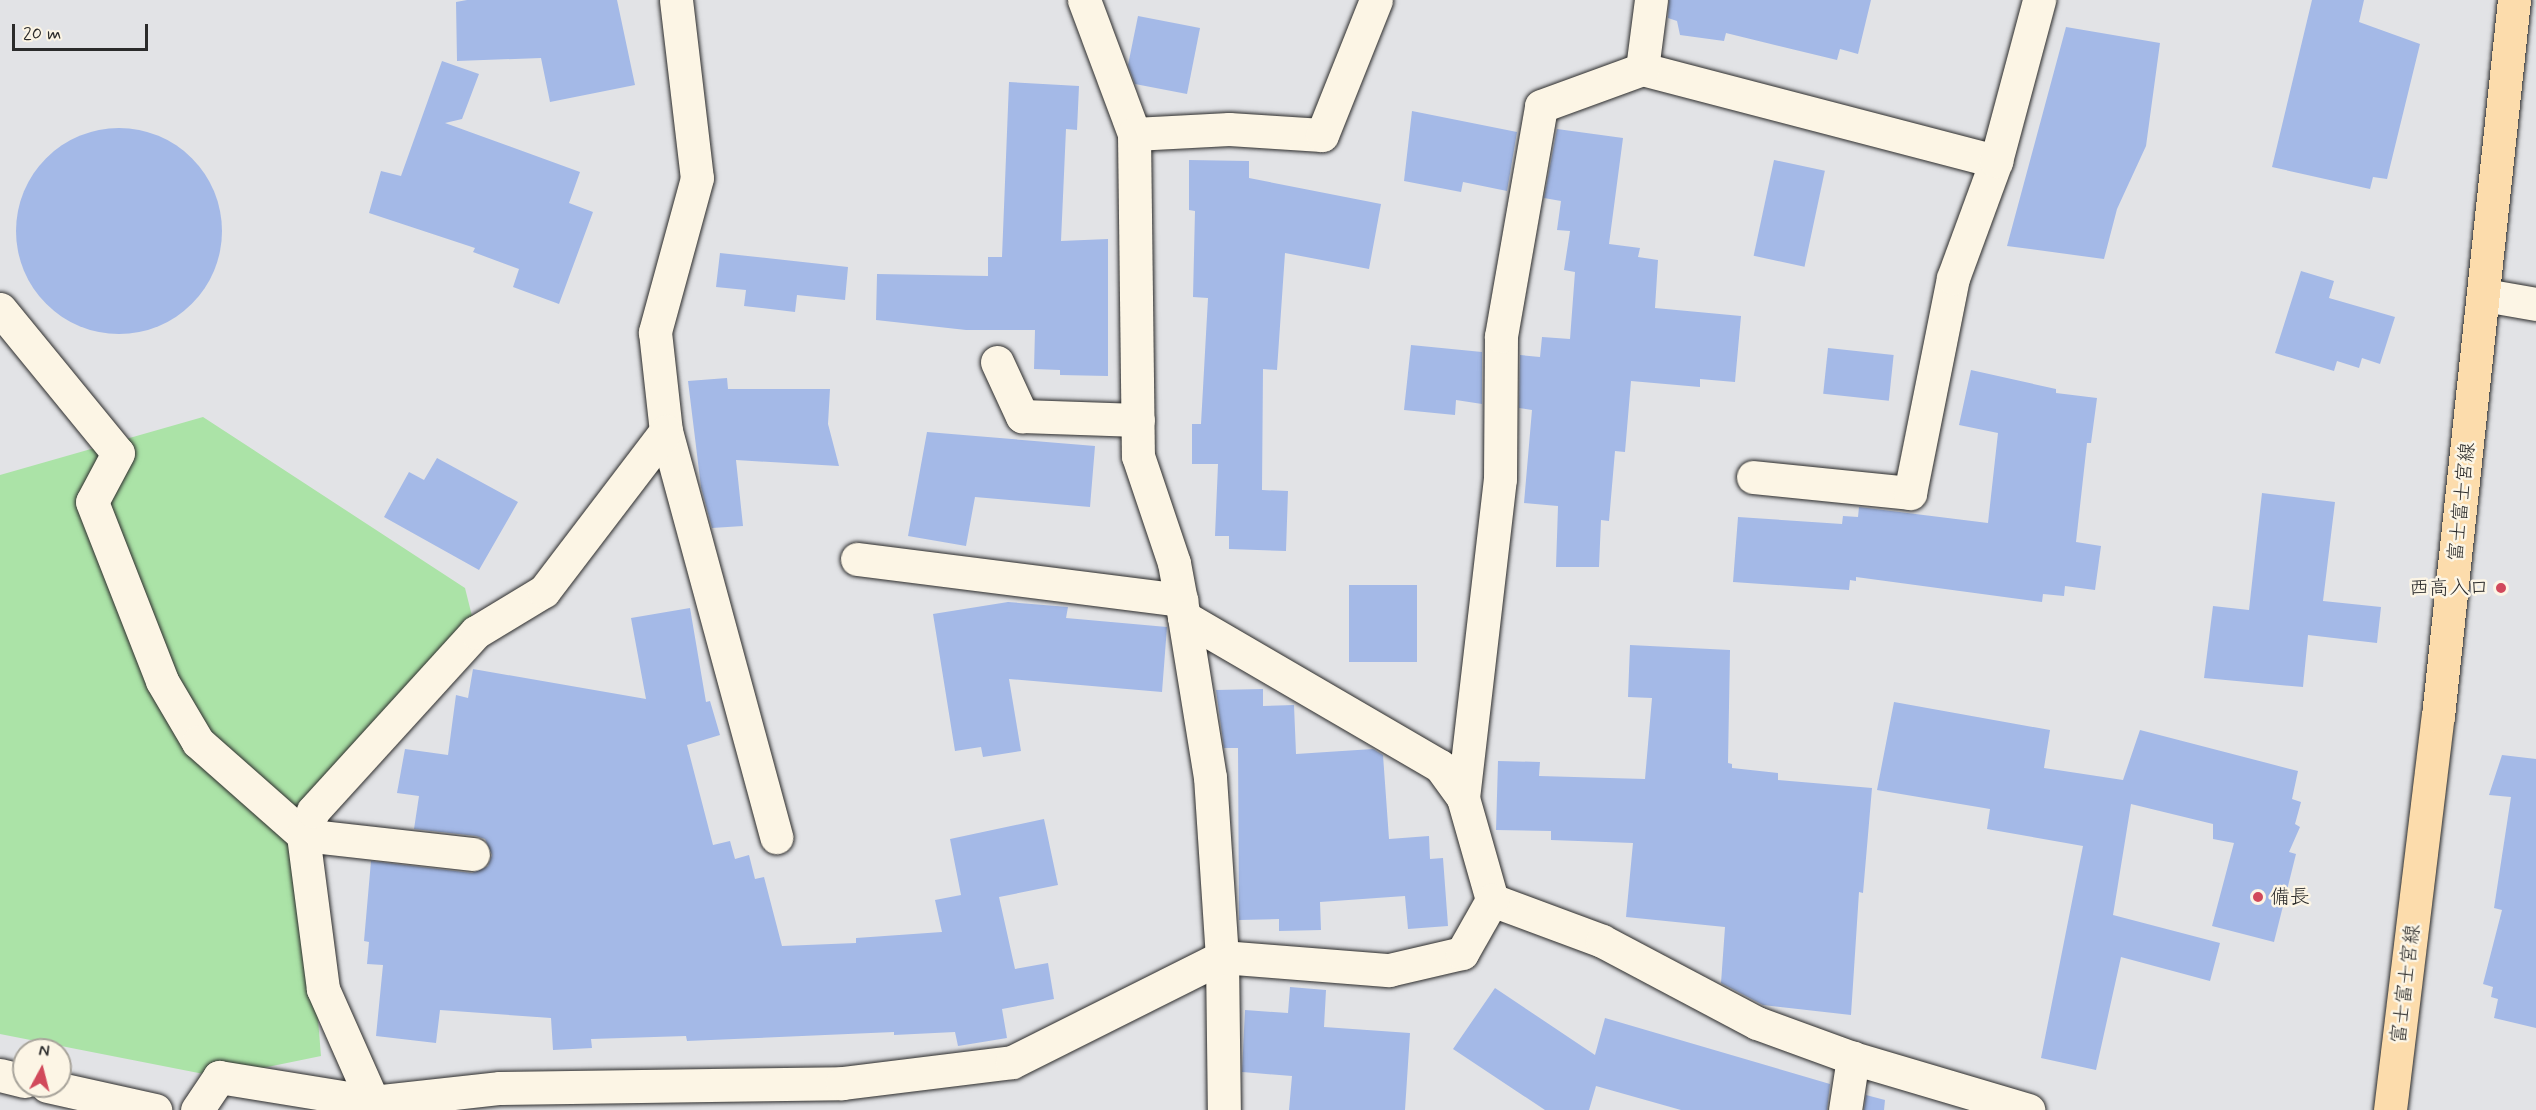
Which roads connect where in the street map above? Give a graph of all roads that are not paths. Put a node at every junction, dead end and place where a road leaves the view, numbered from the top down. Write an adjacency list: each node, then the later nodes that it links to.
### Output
1 (676, 0): 15 (street)
2 (1084, 0): 8 (street)
3 (1376, 0): 8 (street)
4 (1651, 0): 7 (street)
5 (2039, 0): 9 (street)
6 (2514, 0): 10 (main road, 富士富士宮線)
7 (1642, 69): 9 (street); 19 (street)
8 (1134, 134): 14 (street)
9 (1996, 161): 16 (street)
10 (2485, 295): 11 (street); 33 (main road, 富士富士宮線)
11 (2536, 304)
12 (0, 309): 20 (street)
13 (997, 362): 14 (street)
14 (1138, 420): 18 (street)
15 (666, 431): 20 (street); 21 (street)
16 (1754, 477)
17 (857, 559): 18 (street)
18 (1183, 609): 19 (street); 24 (street)
19 (1463, 798): 23 (street)
20 (303, 835): 22 (street); 27 (street)
21 (776, 837)
22 (473, 854)
23 (1492, 900): 24 (street); 25 (street)
24 (1222, 957): 27 (street); 30 (street)
25 (1853, 1058): 31 (street); 32 (street)
26 (72, 1092): 28 (street)
27 (383, 1105): 29 (street)
28 (155, 1110)
29 (197, 1110)
30 (1224, 1110)
31 (1845, 1110)
32 (2028, 1110)
33 (2390, 1110)

